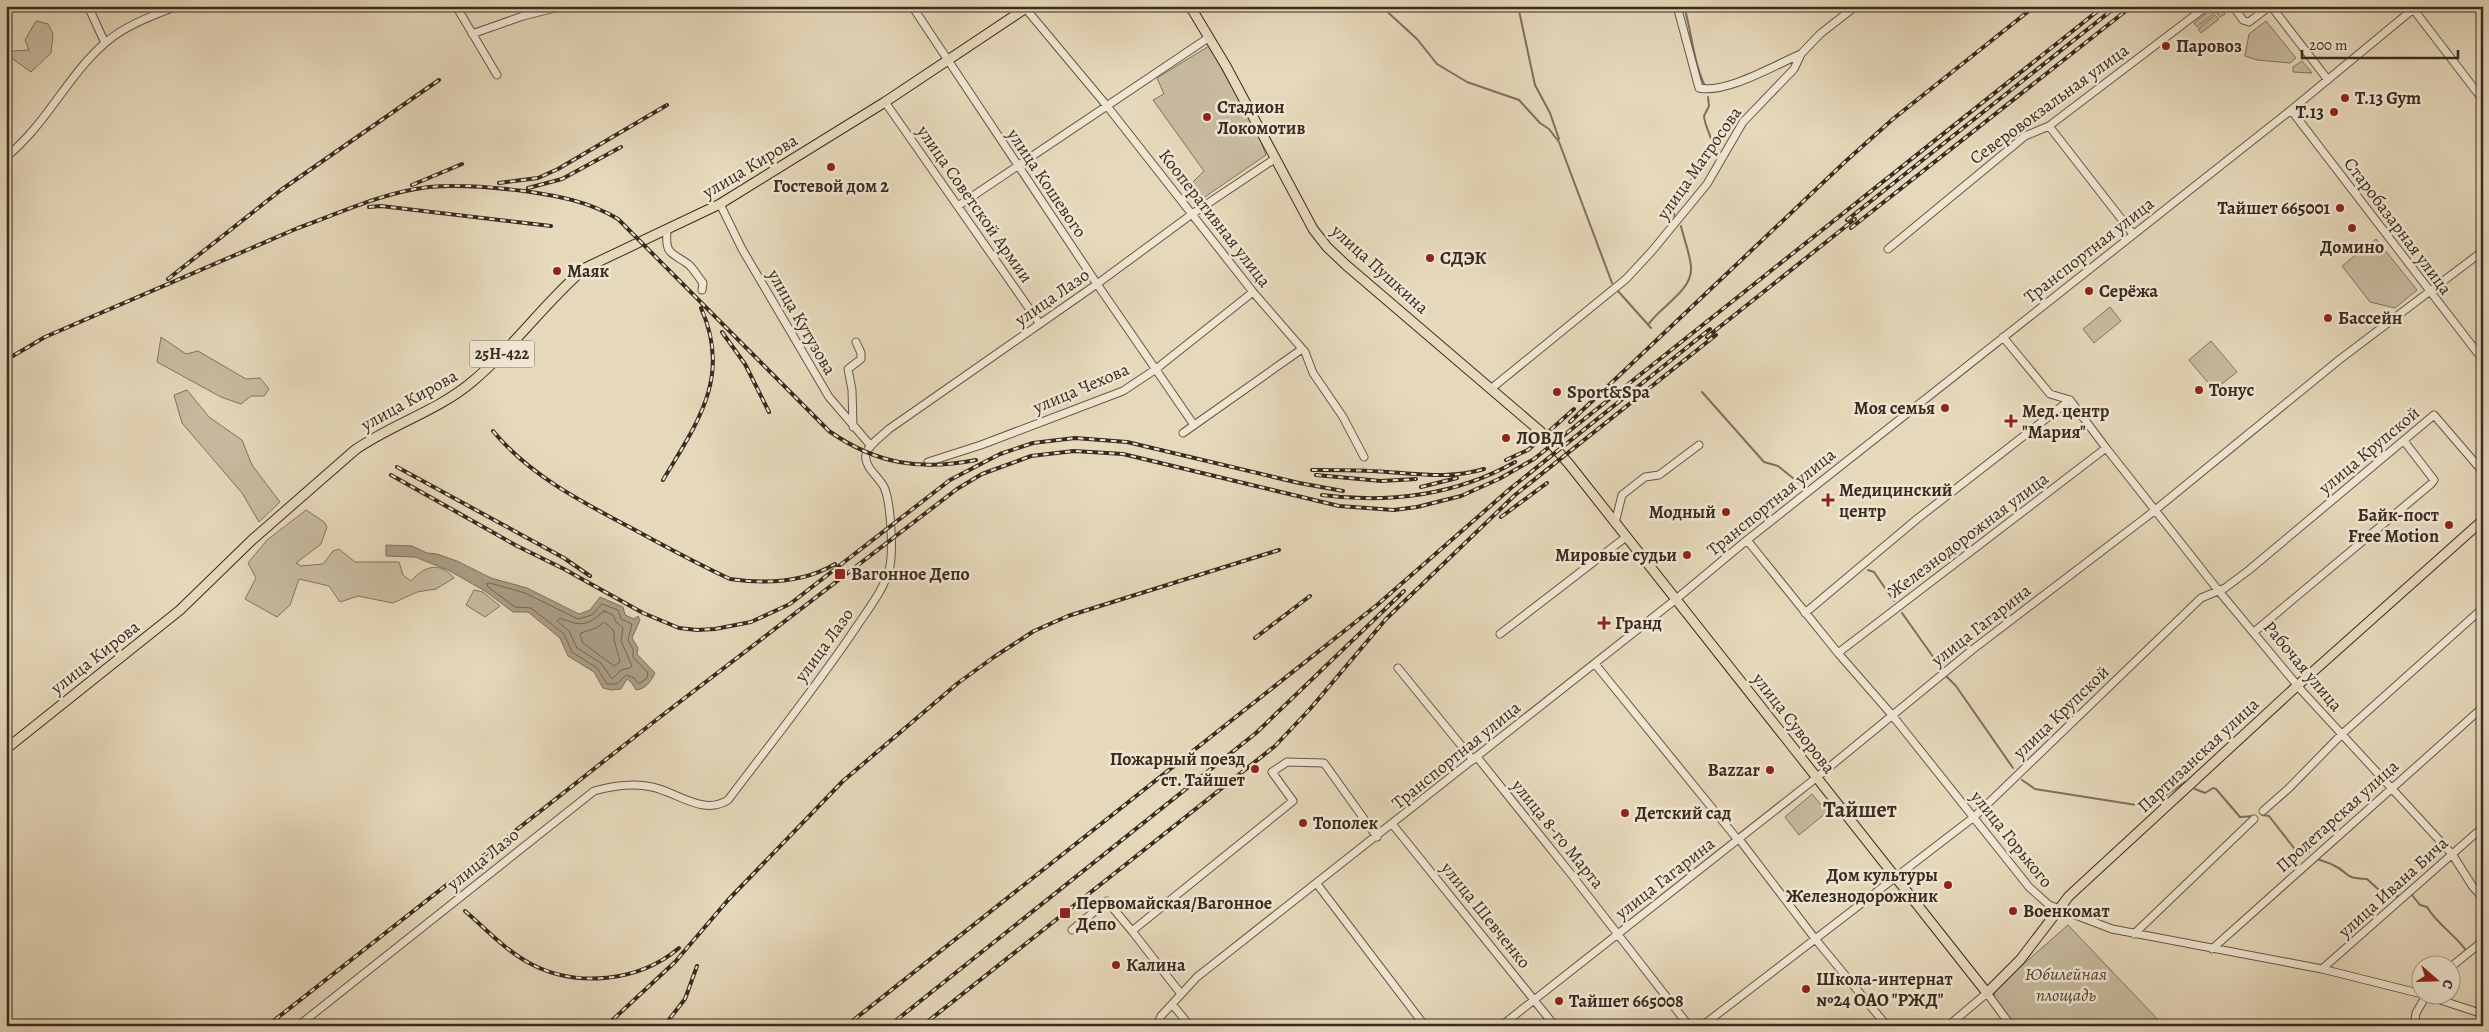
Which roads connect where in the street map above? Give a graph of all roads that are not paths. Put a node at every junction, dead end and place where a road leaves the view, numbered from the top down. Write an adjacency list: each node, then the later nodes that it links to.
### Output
1 (88, 6): 16 (street)
2 (177, 6): 16 (street)
3 (456, 6): 14 (street)
4 (563, 6): 14 (street)
5 (912, 6): 18 (street, улица Кошевого)
6 (1190, 6): 15 (main road, улица Пушкина)
7 (1677, 6): 17 (street)
8 (1856, 6): 17 (street, улица Матросова)
9 (2207, 6): 25 (street, Северовокзальная улица)
10 (2233, 6): 11 (street)
11 (2271, 6): 20 (street)
12 (1028, 7): 18 (main road, улица Кирова / 25Н-422); 23 (street, Кооперативная улица)
13 (2416, 8): 20 (street, Транспортная улица); 21 (street)
14 (472, 34): 19 (street)
15 (1208, 38): 23 (street); 27 (main road, улица Пушкина)
16 (105, 43): 26 (street)
17 (1801, 54): 46 (street, улица Матросова)
18 (948, 61): 22 (main road, улица Кирова / 25Н-422); 28 (street, улица Кошевого)
19 (497, 75)
20 (2328, 80): 24 (street, Транспортная улица)
21 (2483, 100)
22 (886, 102): 29 (main road, улица Кирова / 25Н-422); 30 (street, улица Советской Армии)
23 (1107, 106): 28 (street); 31 (street, Кооперативная улица)
24 (2291, 110): 33 (street, Транспортная улица); 39 (street, Старобазарная улица)
25 (2048, 126): 33 (street); 34 (street, Северовокзальная улица)
26 (6, 157)
27 (1276, 158): 31 (street, улица Лазо); 46 (main road, улица Пушкина)
28 (1018, 166): 30 (street); 36 (street, улица Кошевого)
29 (720, 204): 32 (main road, улица Кирова / 25Н-422); 49 (street, улица Кутузова)
30 (958, 206): 40 (street, улица Советской Армии)
31 (1192, 214): 36 (street, улица Лазо); 38 (street, Кооперативная улица)
32 (667, 230): 37 (street); 77 (main road, улица Кирова / 25Н-422)
33 (2133, 234): 41 (street, Транспортная улица)
34 (1888, 249)
35 (2483, 251): 39 (street, улица Гагарина)
36 (1097, 284): 40 (street, улица Лазо); 45 (street, улица Кошевого)
37 (702, 290)
38 (1253, 292): 43 (street, Кооперативная улица); 45 (street, улица Чехова)
39 (2429, 292): 44 (street, Старобазарная улица); 59 (street, улица Гагарина)
40 (1040, 324): 53 (street, улица Лазо)
41 (2003, 337): 47 (street); 63 (street, Транспортная улица)
42 (856, 342): 49 (street)
43 (1302, 349): 48 (street); 55 (street, Кооперативная улица)
44 (2483, 360)
45 (1156, 369): 48 (street, улица Кошевого); 56 (street, улица Чехова)
46 (1492, 388): 57 (main road, улица Пушкина)
47 (2070, 400): 54 (street); 67 (street)
48 (1194, 425): 50 (street)
49 (853, 427): 53 (street, улица Кутузова)
50 (1183, 433)
51 (2404, 440): 58 (street, улица Крупской); 64 (street, улица Крупской); 68 (street)
52 (1699, 445): 61 (street)
53 (871, 446): 110 (street, улица Лазо)
54 (2106, 448): 59 (street, Рабочая улица); 70 (street, Железнодорожная улица)
55 (1364, 457)
56 (928, 462)
57 (1569, 464): 61 (main road, улица Суворова)
58 (2483, 472)
59 (2156, 509): 64 (street, Рабочая улица); 75 (street, улица Гагарина)
60 (2483, 520): 73 (main road, Партизанская улица)
61 (1615, 523): 62 (main road, улица Суворова)
62 (1626, 537): 65 (main road, улица Суворова); 69 (street)
63 (1746, 540): 65 (street, Транспортная улица); 67 (street, улица Горького)
64 (2218, 590): 68 (street, Рабочая улица); 82 (street, улица Крупской)
65 (1675, 600): 71 (street, Транспортная улица); 79 (main road, улица Суворова)
66 (2483, 608): 76 (street)
67 (1805, 613): 70 (street, улица Горького)
68 (2254, 632): 73 (street, Рабочая улица)
69 (1500, 634)
70 (1838, 653): 75 (street, улица Горького)
71 (1595, 664): 78 (street, Транспортная улица); 87 (street)
72 (1398, 668): 78 (street, улица 8-го Марта)
73 (2298, 686): 76 (street, Рабочая улица); 92 (main road, Партизанская улица)
74 (2483, 708): 80 (street, Пролетарская улица)
75 (1892, 715): 79 (street, улица Гагарина); 82 (street, улица Горького)
76 (2342, 734): 80 (street, Рабочая улица); 81 (street)
77 (6, 749)
78 (1475, 759): 84 (street, Транспортная улица); 96 (street, улица 8-го Марта)
79 (1816, 778): 87 (street, улица Гагарина); 89 (main road, улица Суворова)
80 (2391, 788): 88 (street, Рабочая улица); 99 (street, Пролетарская улица)
81 (2263, 811)
82 (1974, 817): 89 (street, улица Крупской); 92 (street, улица Горького)
83 (2254, 819): 95 (street)
84 (1393, 824): 86 (street, Транспортная улица); 105 (street, улица Шевченко)
85 (2483, 827): 88 (street, улица Ивана Бича)
86 (1377, 837): 90 (street, Транспортная улица); 94 (street)
87 (1740, 841): 96 (street, улица Гагарина); 97 (street)
88 (2452, 854): 91 (street, Рабочая улица); 101 (street, улица Ивана Бича)
89 (1895, 879): 97 (street, улица Крупской); 103 (main road, улица Суворова)
90 (1317, 884): 104 (street, Транспортная улица); 113 (street)
91 (2483, 898)
92 (2058, 910): 95 (street, улица Горького); 103 (main road, Партизанская улица)
93 (1072, 930): 94 (street)
94 (1132, 931): 104 (street)
95 (2134, 934): 99 (street, улица Горького)
96 (1618, 935): 105 (street, улица Гагарина); 116 (street, улица 8-го Марта)
97 (1816, 940): 117 (street, улица Крупской); 118 (street)
98 (2483, 941): 100 (street)
99 (2212, 949): 101 (street, улица Горького)
100 (2462, 958)
101 (2322, 969): 102 (street, улица Горького)
102 (2412, 992)
103 (1986, 993): 119 (street, Партизанская улица); 120 (street, улица Суворова)
104 (1181, 994): 106 (street, Транспортная улица)
105 (1535, 1000): 114 (street, улица Гагарина); 115 (street, улица Шевченко)
106 (1172, 1004): 111 (street, Транспортная улица); 112 (street)
107 (2420, 1004): 121 (street)
108 (2452, 1004): 109 (street, улица Горького)
109 (2483, 1014)
110 (298, 1026)
111 (1156, 1026)
112 (1190, 1026)
113 (1425, 1026)
114 (1501, 1026)
115 (1554, 1026)
116 (1689, 1026)
117 (1702, 1026)
118 (1887, 1026)
119 (1948, 1026)
120 (2011, 1026)
121 (2414, 1026)

